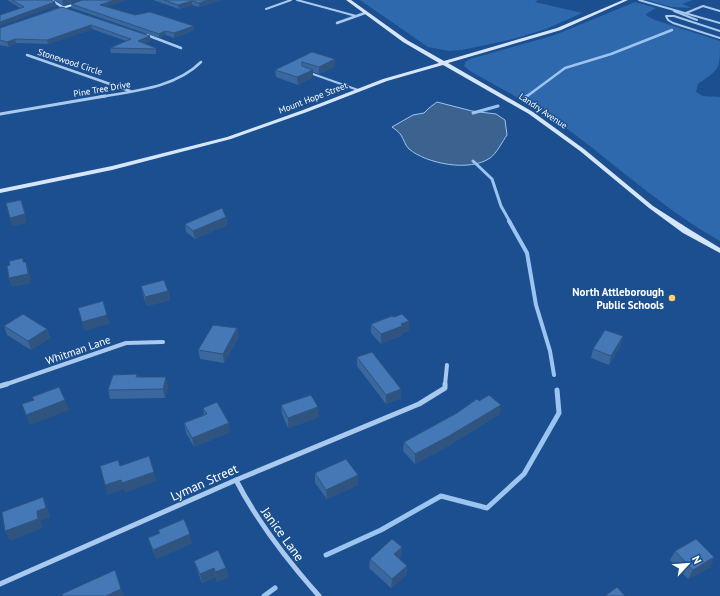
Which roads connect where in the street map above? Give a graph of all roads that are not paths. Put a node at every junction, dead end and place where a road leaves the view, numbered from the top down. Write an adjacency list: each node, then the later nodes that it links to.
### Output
1 (51, 0): 8 (street)
2 (90, 0): 8 (street)
3 (290, 0): 9 (lane)
4 (296, 0): 16 (lane)
5 (348, 0): 14 (street, Landry Avenue)
6 (626, 0): 26 (street, Mount Hope Street)
7 (639, 0): 10 (lane)
8 (63, 8): 11 (street); 12 (street)
9 (266, 9)
10 (671, 9): 15 (lane); 17 (lane)
11 (70, 10)
12 (52, 11)
13 (720, 11): 15 (lane)
14 (365, 13): 16 (street); 26 (street, Landry Avenue)
15 (685, 13): 19 (lane)
16 (356, 16): 18 (street)
17 (697, 20)
18 (337, 23)
19 (720, 24)
20 (720, 32): 22 (lane)
21 (141, 34): 23 (street)
22 (720, 38)
23 (181, 48)
24 (27, 55): 29 (street, Stonewood Circle)
25 (200, 62): 29 (street, Pine Tree Drive)
26 (443, 63): 28 (street, Mount Hope Street); 32 (street, Landry Avenue)
27 (309, 73): 28 (lane)
28 (358, 90): 31 (street, Mount Hope Street)
29 (131, 91): 30 (street, Pine Tree Drive)
30 (0, 114)
31 (0, 190)
32 (720, 251)
33 (163, 342): 35 (street, Whitman Lane)
34 (447, 365): 36 (street, Lyman Street)
35 (0, 386)
36 (236, 480): 37 (street, Lyman Street); 38 (street, Janice Lane)
37 (0, 584)
38 (319, 596)

